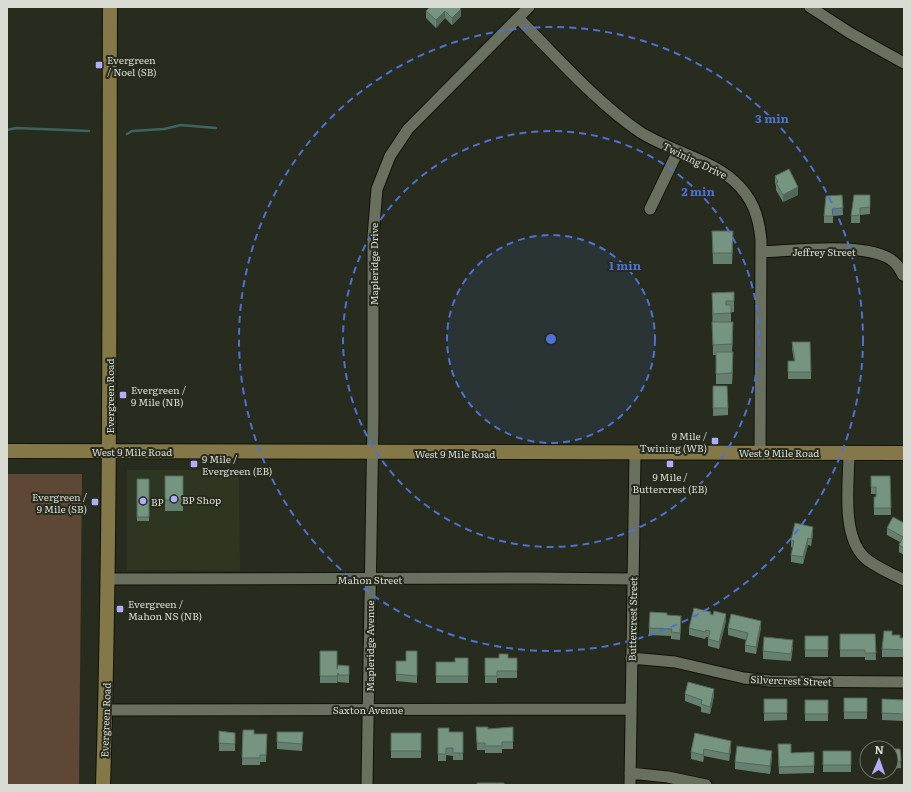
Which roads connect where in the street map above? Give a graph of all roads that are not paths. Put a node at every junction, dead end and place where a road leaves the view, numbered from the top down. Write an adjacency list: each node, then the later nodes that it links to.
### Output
1 (110, 7): 11 (main road, Evergreen Road)
2 (529, 7): 4 (street, Mapleridge Drive)
3 (810, 7): 5 (street)
4 (518, 18): 6 (street, Twining Drive); 14 (street, Mapleridge Drive)
5 (904, 63)
6 (678, 151): 7 (street); 8 (street, Twining Drive)
7 (650, 209)
8 (761, 252): 9 (street, Jeffrey Street); 12 (street, Twining Drive)
9 (903, 275)
10 (7, 451): 11 (main road, West 9 Mile Road)
11 (108, 451): 14 (main road, West 9 Mile Road); 17 (main road, Evergreen Road)
12 (760, 452): 13 (main road, West 9 Mile Road); 15 (main road, West 9 Mile Road)
13 (849, 452): 16 (main road, West 9 Mile Road); 20 (street)
14 (371, 453): 15 (main road, West 9 Mile Road); 18 (street, Mapleridge Drive)
15 (635, 453): 19 (street, Buttercrest Street)
16 (904, 453)
17 (107, 579): 18 (street, Mahon Street); 24 (main road, Evergreen Road)
18 (369, 579): 19 (street, Mahon Street); 25 (street, Mapleridge Avenue)
19 (633, 580): 21 (street, Buttercrest Street)
20 (904, 580)
21 (631, 658): 22 (street, Silvercrest Street); 23 (street, Buttercrest Street)
22 (904, 682)
23 (630, 709): 25 (street, Saxton Avenue); 26 (street, Buttercrest Street)
24 (106, 710): 25 (street, Saxton Avenue); 27 (main road, Evergreen Road)
25 (368, 710): 28 (street, Mapleridge Avenue)
26 (630, 773): 29 (street, Buttercrest Street); 30 (street)
27 (103, 785)
28 (367, 785)
29 (630, 785)
30 (706, 785)

